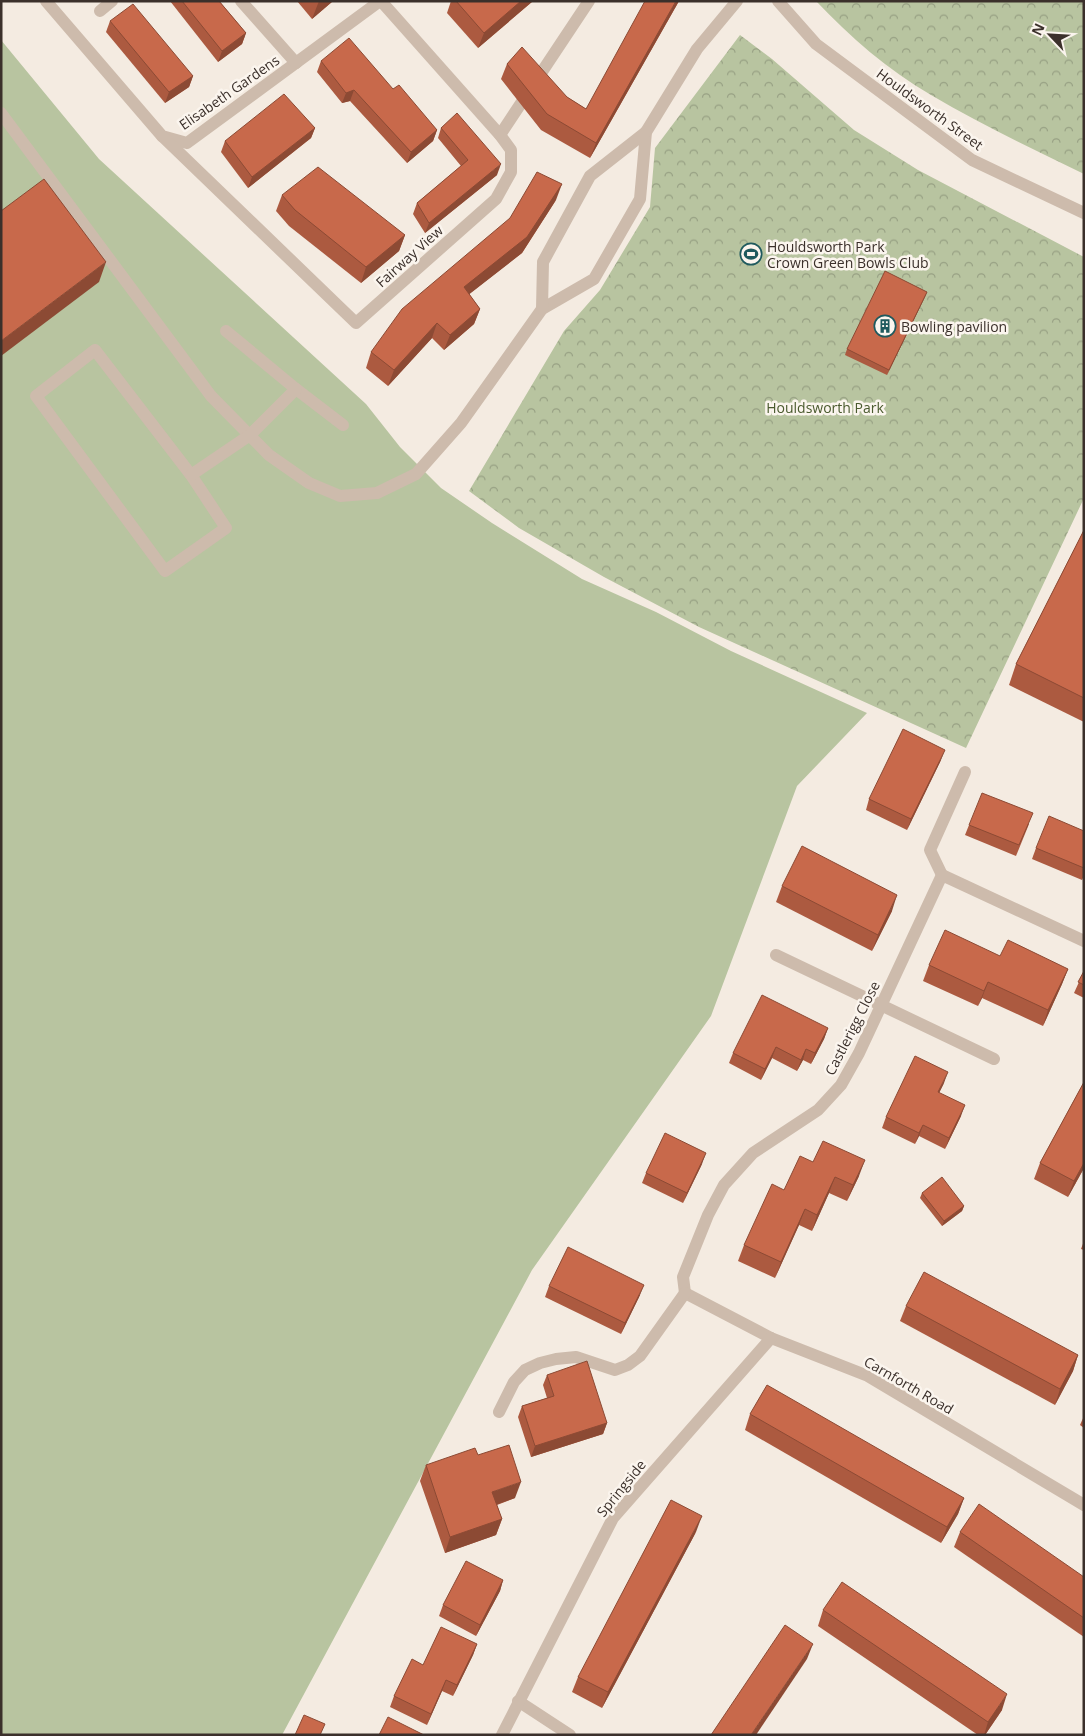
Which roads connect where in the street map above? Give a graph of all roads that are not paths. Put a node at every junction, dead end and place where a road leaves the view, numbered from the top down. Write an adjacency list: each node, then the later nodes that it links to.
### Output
1 (46, 1): 13 (street)
2 (112, 1): 8 (street)
3 (241, 1): 9 (street)
4 (381, 1): 9 (street, Elisabeth Gardens); 12 (street, Fairway View)
5 (589, 1): 12 (street)
6 (737, 1): 11 (street)
7 (778, 1): 14 (street, Houldsworth Street)
8 (100, 10)
9 (296, 64): 13 (street, Elisabeth Gardens)
10 (1, 113): 19 (street)
11 (646, 132): 15 (street); 15 (street)
12 (500, 135): 13 (street, Fairway View)
13 (162, 136)
14 (1084, 213)
15 (542, 309): 19 (street)
16 (226, 331): 17 (street)
17 (296, 389): 18 (street); 19 (street)
18 (343, 425)
19 (250, 436): 20 (street)
20 (190, 475): 20 (street)
21 (965, 772): 22 (street)
22 (942, 875): 23 (street); 25 (street, Castlerigg Close)
23 (1084, 941)
24 (776, 955): 25 (street)
25 (881, 1005): 26 (street); 27 (street, Castlerigg Close)
26 (994, 1059)
27 (686, 1293): 28 (street, Carnforth Road); 29 (street)
28 (771, 1338): 30 (street, Carnforth Road); 31 (street, Springside)
29 (499, 1412)
30 (1084, 1505)
31 (518, 1701): 32 (street, Springside); 33 (street)
32 (502, 1735)
33 (570, 1735)

